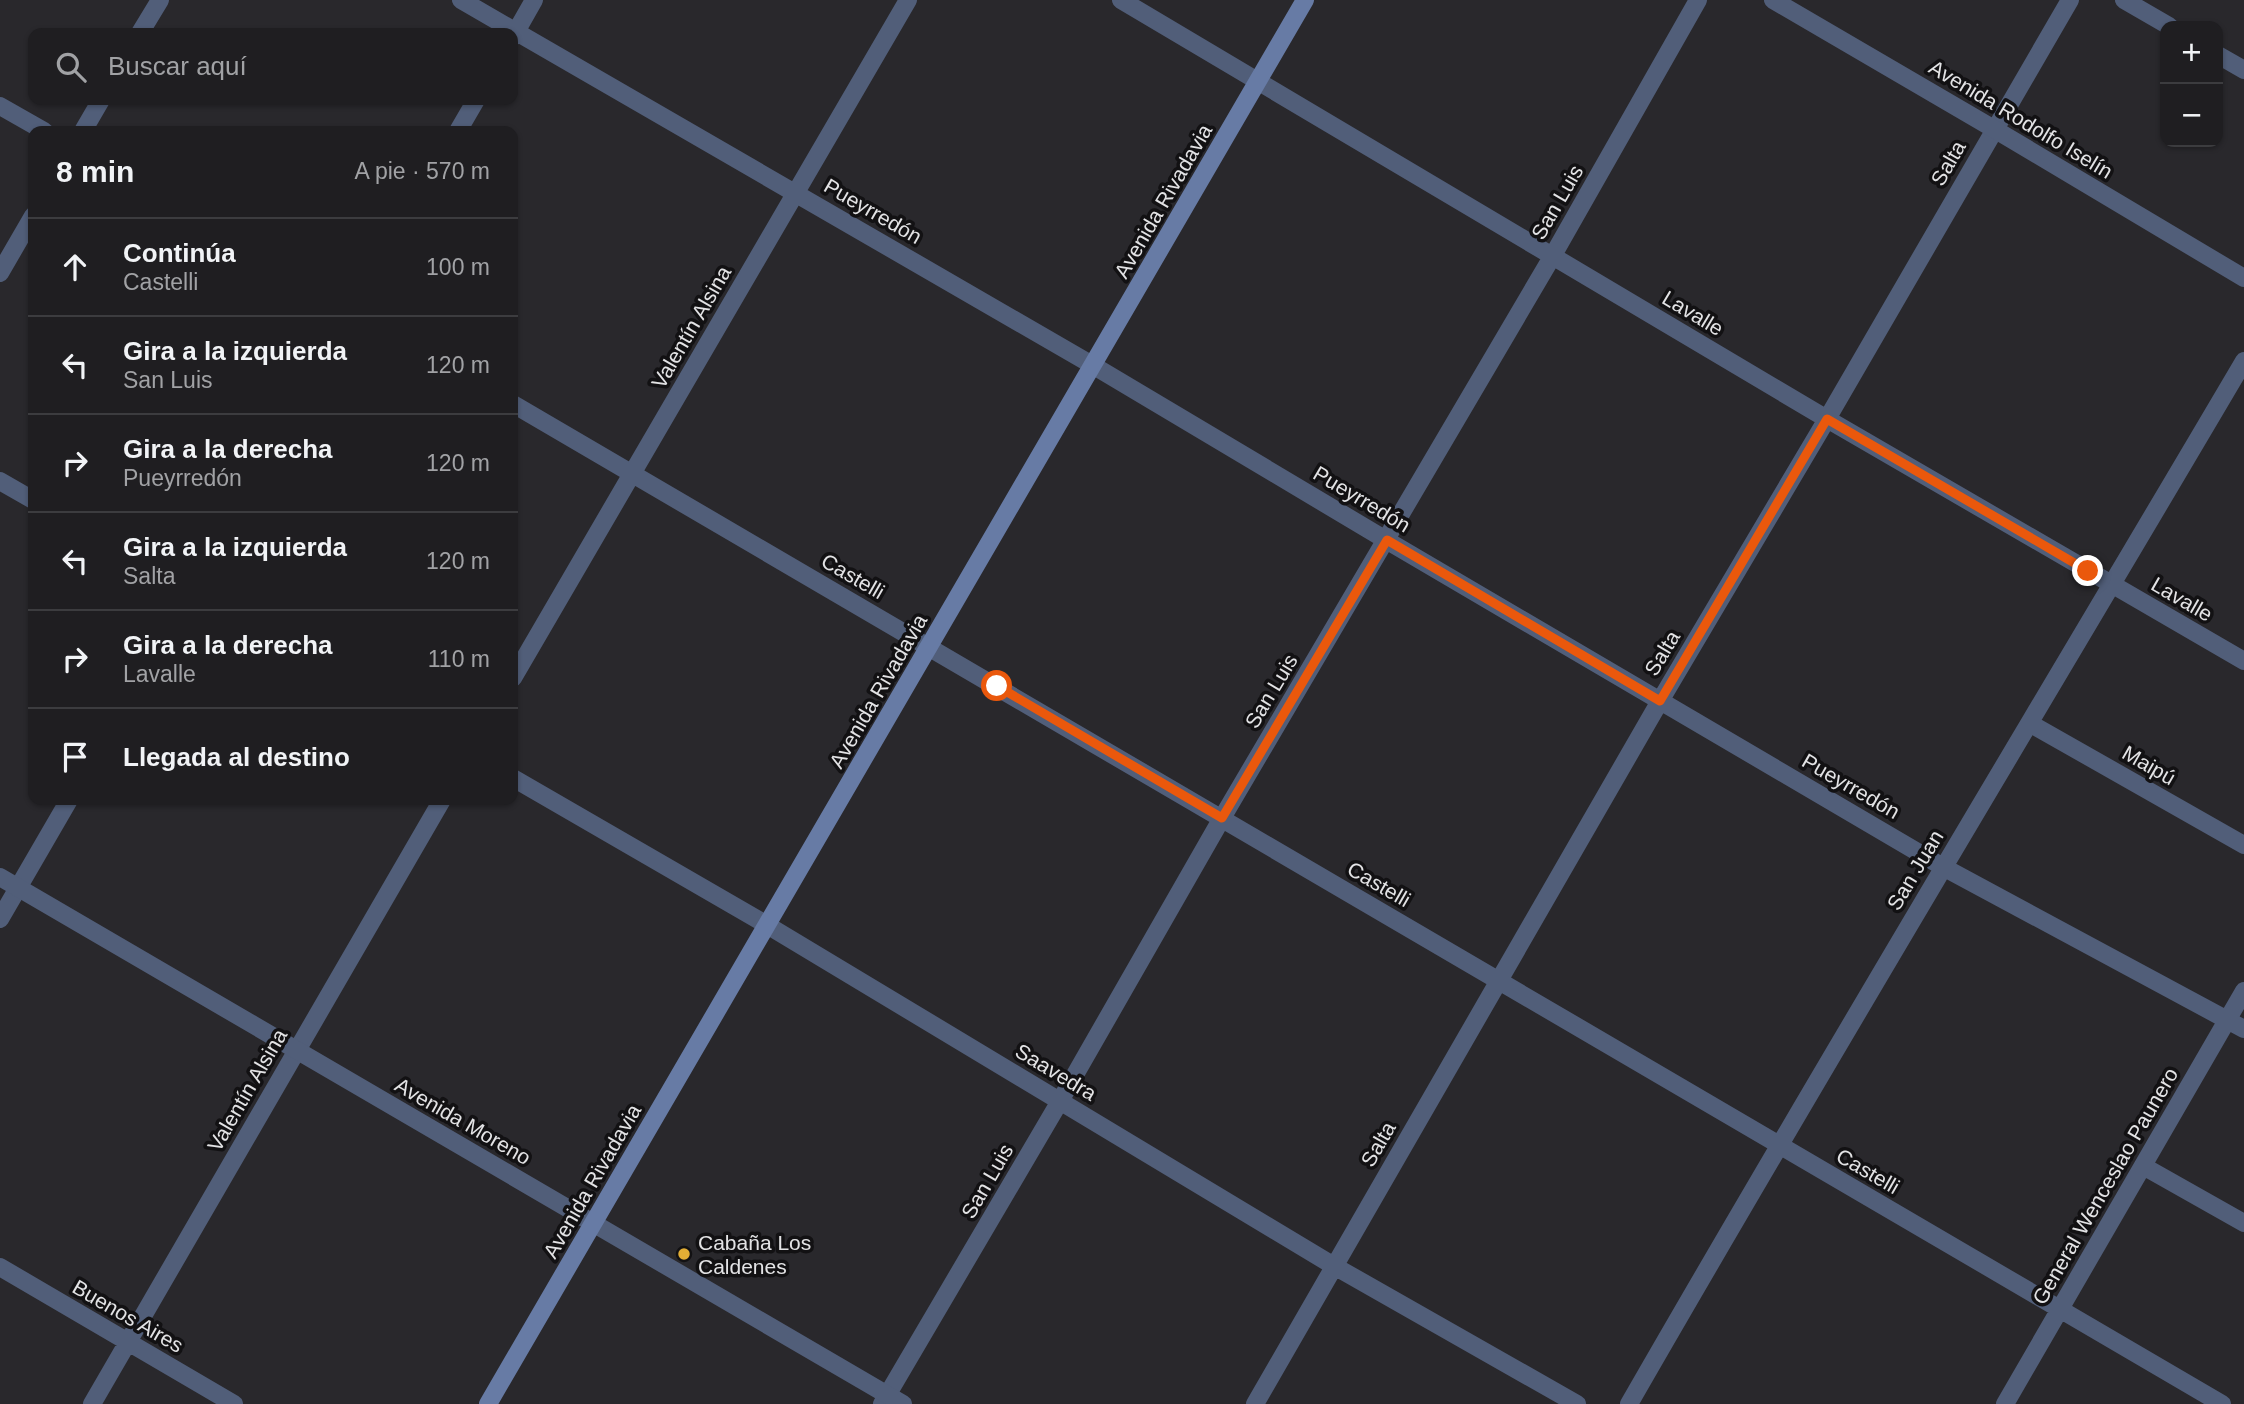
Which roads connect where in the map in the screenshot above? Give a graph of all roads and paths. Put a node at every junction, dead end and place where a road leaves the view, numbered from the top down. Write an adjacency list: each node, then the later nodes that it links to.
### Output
1 (160, 0): 12 (street)
2 (461, 0): 13 (street, Pueyrredón)
3 (534, 0): 14 (street)
4 (908, 0): 26 (street, Valentín Alsina)
5 (1121, 0): 18 (street, Lavalle)
6 (1305, 0): 18 (main road, Avenida Rivadavia)
7 (1698, 0): 28 (street, San Luis)
8 (1773, 0): 25 (street, Avenida Rodolfo Iselín)
9 (2070, 0): 25 (street, Salta)
10 (2124, 0): 11 (street)
11 (2160, 21)
12 (143, 28)
13 (505, 28)
14 (518, 28)
15 (518, 36): 26 (street, Pueyrredón)
16 (2223, 58): 17 (street)
17 (2244, 70)
18 (1258, 80): 28 (street, Lavalle); 32 (main road, Avenida Rivadavia)
19 (98, 105): 23 (street)
20 (474, 105): 24 (street)
21 (0, 106): 22 (street)
22 (35, 126)
23 (86, 126)
24 (461, 126)
25 (1994, 129): 30 (street, Avenida Rodolfo Iselín); 34 (street, Salta)
26 (796, 192): 32 (street, Pueyrredón); 35 (street, Valentín Alsina)
27 (28, 225): 29 (street)
28 (1552, 257): 34 (street, Lavalle); 38 (street, San Luis)
29 (0, 273)
30 (2244, 278)
31 (2244, 362): 39 (street, San Juan)
32 (1094, 366): 38 (street, Pueyrredón); 40 (main road, Avenida Rivadavia)
33 (518, 407): 35 (street, Castelli)
34 (1827, 419): 39 (street, Lavalle); 43 (street, Salta)
35 (631, 474): 40 (street, Castelli); 42 (street, Valentín Alsina)
36 (0, 481): 37 (street)
37 (28, 497)
38 (1387, 540): 43 (street, Pueyrredón); 48 (street, San Luis)
39 (2112, 585): 41 (street, Lavalle); 44 (street, San Juan)
40 (930, 647): 48 (street, Castelli); 54 (main road, Avenida Rivadavia)
41 (2244, 661)
42 (518, 669)
43 (1660, 701): 50 (street, Pueyrredón); 55 (street, Salta)
44 (2031, 724): 49 (street, Maipú); 50 (street, San Juan)
45 (518, 781): 54 (street, Saavedra)
46 (66, 805): 52 (street)
47 (439, 805): 59 (street, Valentín Alsina)
48 (1222, 818): 55 (street, Castelli); 60 (street, San Luis)
49 (2244, 845)
50 (1943, 867): 57 (street, Pueyrredón); 61 (street, San Juan)
51 (0, 877): 52 (street, Avenida Moreno)
52 (18, 888): 53 (street); 59 (street, Avenida Moreno)
53 (0, 919)
54 (767, 925): 60 (street, Saavedra); 63 (main road, Avenida Rivadavia)
55 (1499, 980): 61 (street, Castelli); 65 (street, Salta)
56 (2244, 991): 57 (street, General Wenceslao Paunero)
57 (2227, 1020): 58 (street, Pueyrredón); 62 (street, General Wenceslao Paunero)
58 (2244, 1029)
59 (296, 1050): 63 (street, Avenida Moreno); 68 (street, Valentín Alsina)
60 (1060, 1101): 65 (street, Saavedra); 69 (street, San Luis)
61 (1778, 1144): 67 (street, Castelli); 75 (street, San Juan)
62 (2143, 1166): 64 (street); 67 (street, General Wenceslao Paunero)
63 (593, 1223): 69 (street, Avenida Moreno); 72 (main road, Avenida Rivadavia)
64 (2244, 1223)
65 (1334, 1266): 73 (street, Salta); 74 (street, Saavedra)
66 (0, 1267): 68 (street, Buenos Aires)
67 (2060, 1309): 76 (street, General Wenceslao Paunero); 77 (street, Castelli)
68 (128, 1343): 70 (street, Valentín Alsina); 71 (street, Buenos Aires)
69 (891, 1401)
70 (92, 1404)
71 (234, 1404)
72 (488, 1404)
73 (1255, 1404)
74 (1577, 1404)
75 (1629, 1404)
76 (2005, 1404)
77 (2222, 1404)

